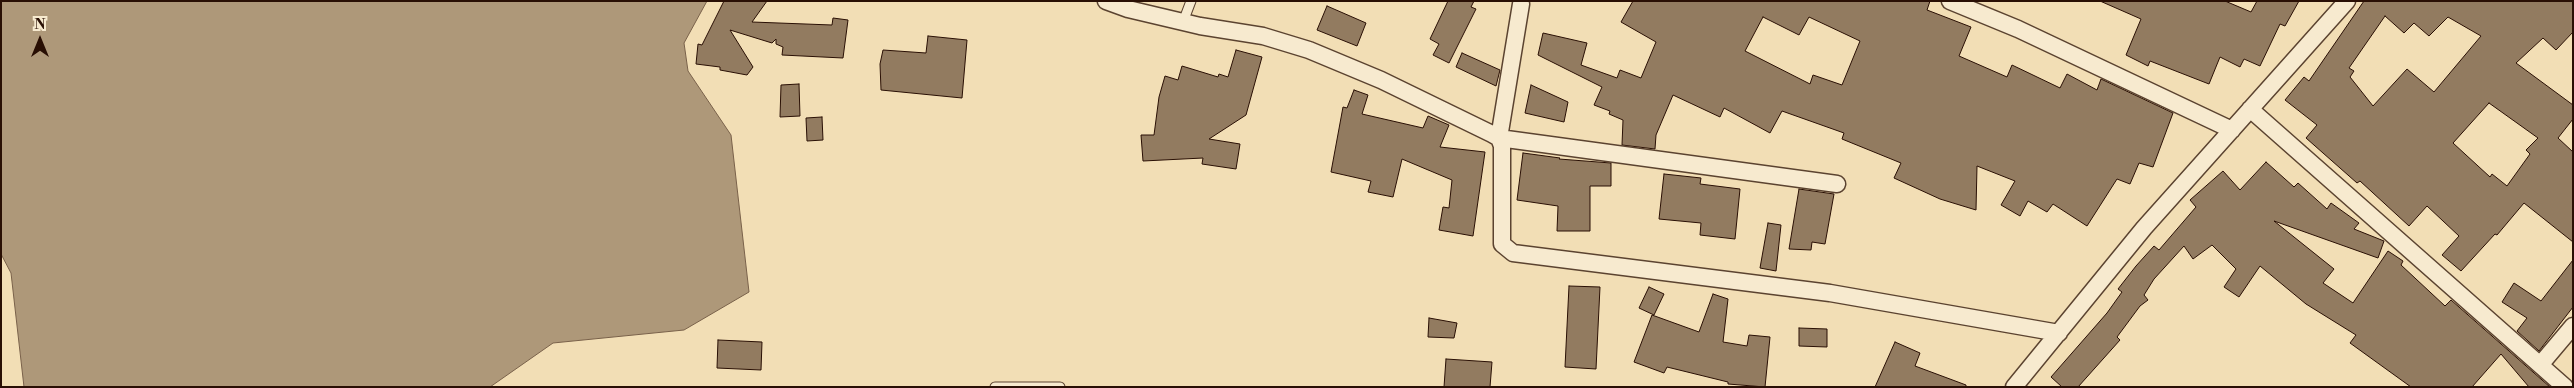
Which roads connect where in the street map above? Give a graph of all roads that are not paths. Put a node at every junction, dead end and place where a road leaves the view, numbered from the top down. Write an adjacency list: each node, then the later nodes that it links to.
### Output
1 (1106, 1): 6 (street)
2 (1190, 1): 6 (lane)
3 (1950, 1): 8 (street)
4 (2347, 1): 7 (street)
5 (1521, 4): 9 (street)
6 (1183, 22): 9 (street)
7 (2250, 109): 8 (street); 13 (street)
8 (2232, 130): 12 (street)
9 (1499, 138): 10 (street); 12 (street)
10 (1837, 184)
11 (2573, 326): 13 (street)
12 (2059, 333): 16 (street)
13 (2540, 365): 17 (street)
14 (995, 387): 15 (lane)
15 (1060, 387)
16 (2014, 387)
17 (2565, 387)

